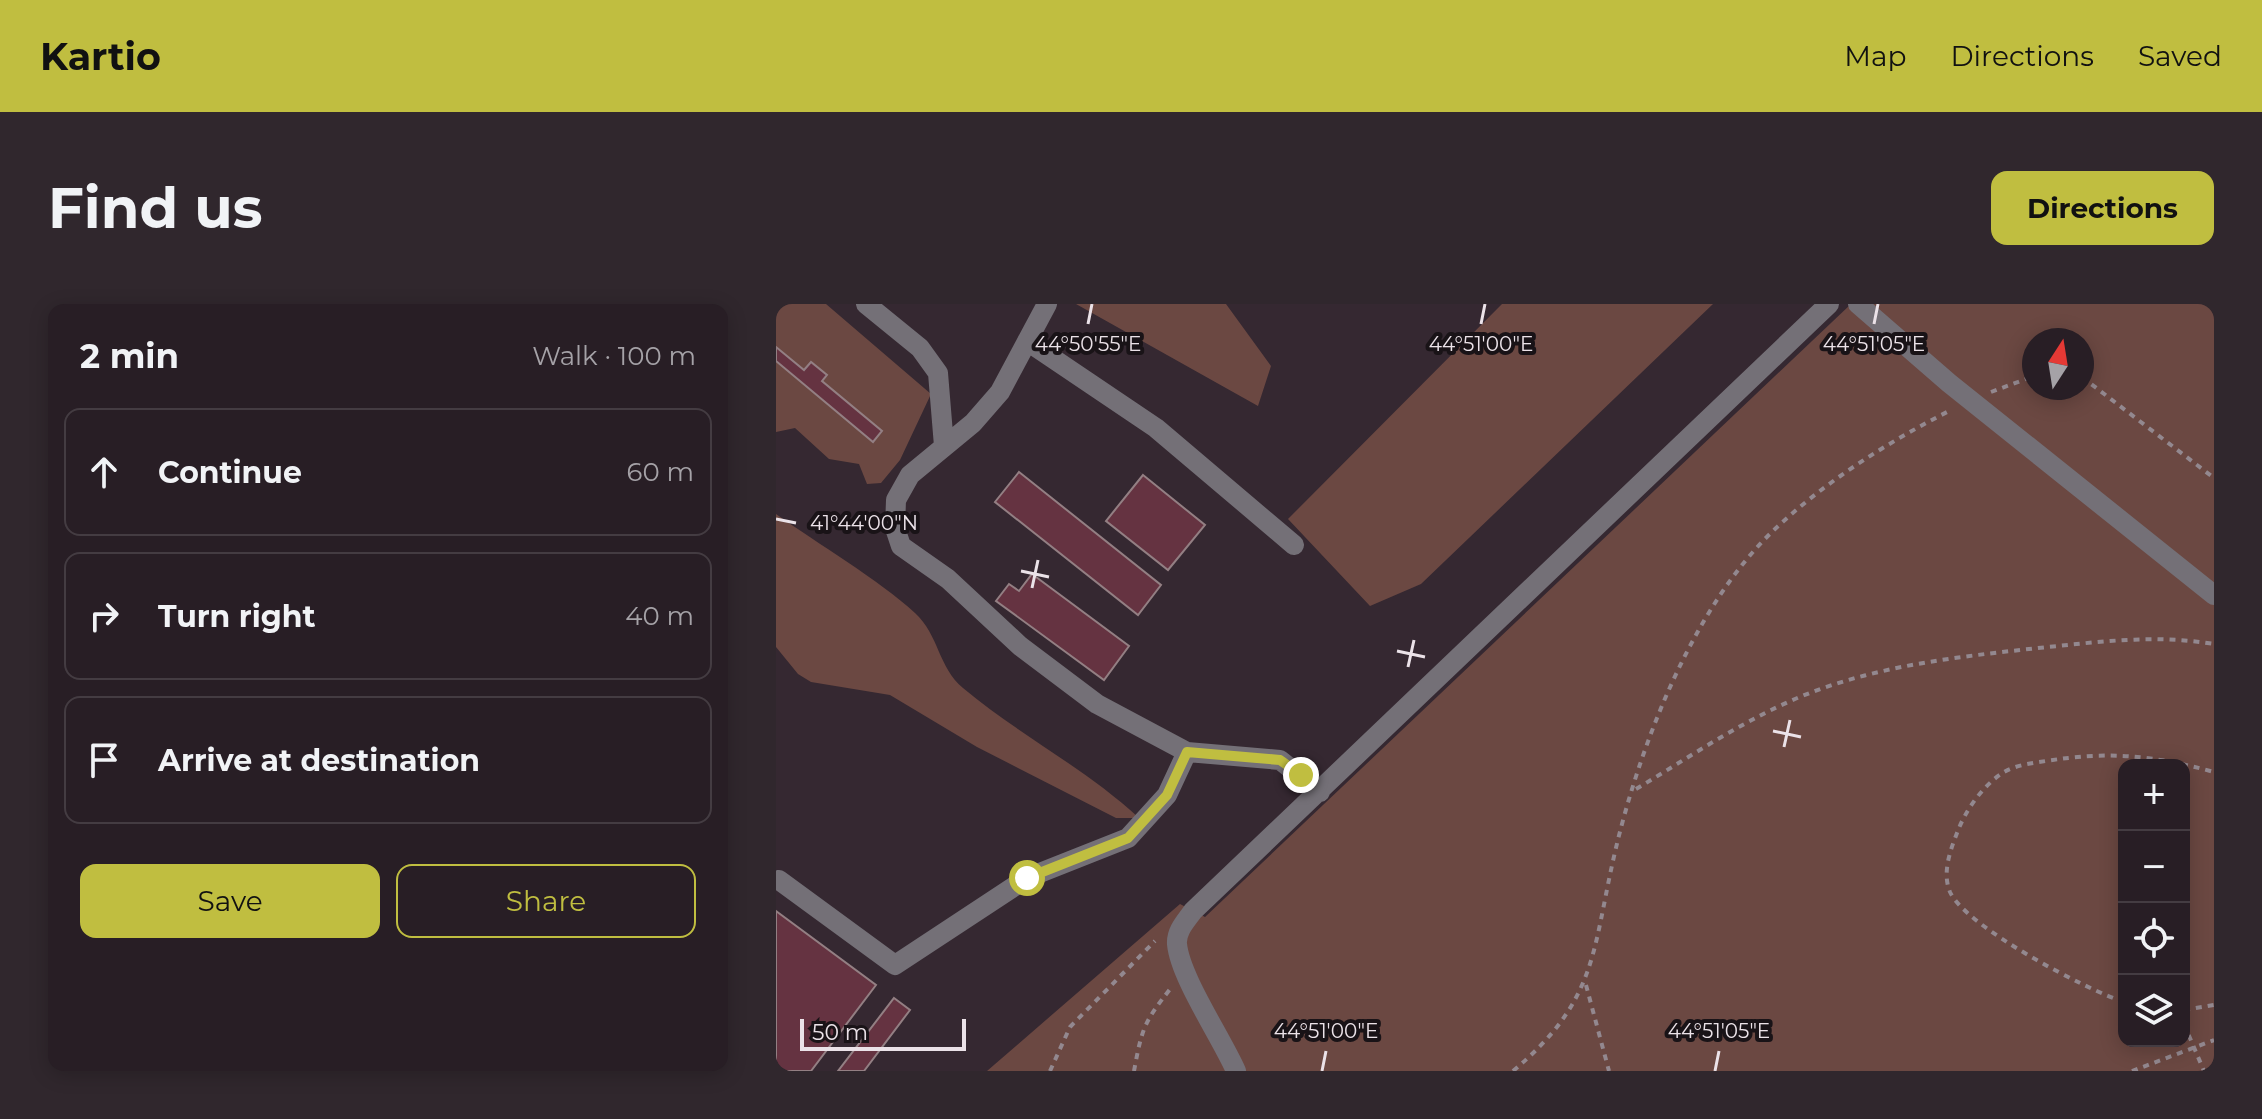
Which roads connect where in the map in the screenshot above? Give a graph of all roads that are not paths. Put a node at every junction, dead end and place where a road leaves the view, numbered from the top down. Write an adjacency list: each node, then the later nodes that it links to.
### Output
1 (866, 304): 6 (street)
2 (1047, 304): 5 (street)
3 (1829, 304): 10 (street)
4 (1858, 304): 8 (street)
5 (1027, 341): 6 (street); 7 (street)
6 (944, 446): 9 (street)
7 (1294, 545)
8 (2214, 595)
9 (1187, 752): 10 (street); 11 (street)
10 (1320, 792): 12 (street)
11 (779, 880)
12 (1236, 1071)

